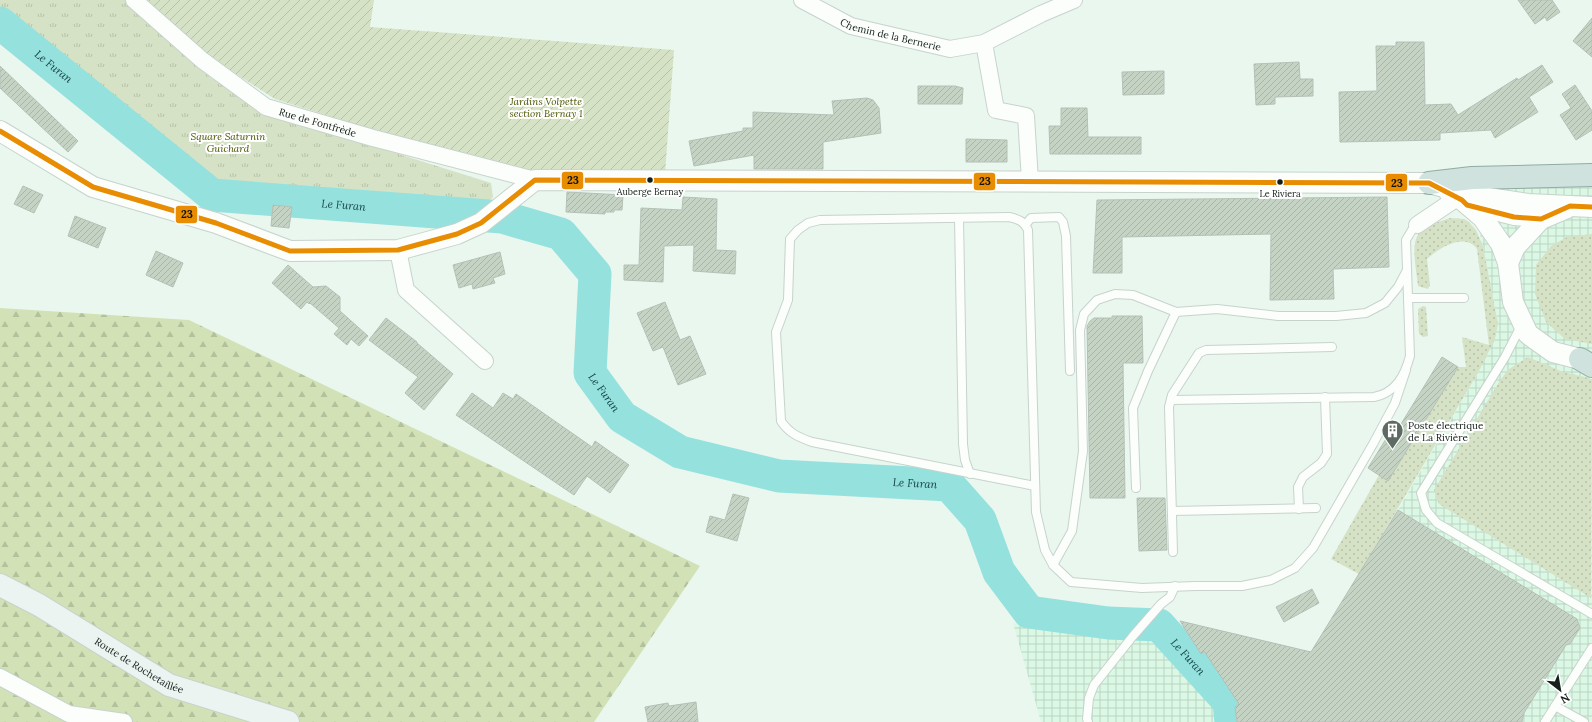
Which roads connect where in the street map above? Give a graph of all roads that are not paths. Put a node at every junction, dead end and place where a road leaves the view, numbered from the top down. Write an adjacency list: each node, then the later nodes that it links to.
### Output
1 (134, 0): 7 (street, Rue de Fontfrède)
2 (802, 0): 4 (street, Chemin de la Bernerie)
3 (1074, 0): 4 (street, Chemin de la Bernerie)
4 (984, 43): 8 (street)
5 (0, 131): 17 (street)
6 (1592, 175): 9 (highway)
7 (535, 180): 8 (street); 17 (street)
8 (1030, 181): 9 (street)
9 (1429, 183): 10 (street); 11 (street)
10 (1462, 201): 14 (street); 16 (street); 18 (street)
11 (1570, 206): 12 (street); 14 (street)
12 (1592, 207)
13 (959, 218): 15 (lane); 31 (lane); 31 (lane)
14 (1541, 219): 18 (street)
15 (1026, 224): 28 (lane); 32 (lane)
16 (1417, 225): 19 (lane)
17 (398, 250): 25 (street)
18 (1508, 263): 23 (street)
19 (1407, 270): 20 (lane); 22 (lane)
20 (1408, 298): 21 (lane); 27 (lane)
21 (1464, 298)
22 (1176, 312): 33 (lane); 38 (lane)
23 (1522, 322): 26 (street); 41 (lane)
24 (1332, 347): 30 (lane)
25 (485, 361)
26 (1589, 364)
27 (1406, 370): 29 (lane); 40 (lane)
28 (1070, 371)
29 (1325, 397): 30 (lane); 35 (lane)
30 (1171, 400): 36 (lane)
31 (970, 474): 32 (lane)
32 (1035, 486): 38 (lane)
33 (1136, 488)
34 (1316, 508): 35 (lane)
35 (1299, 509): 36 (lane)
36 (1172, 511): 37 (lane)
37 (1173, 552)
38 (1053, 565): 40 (lane)
39 (0, 585): 46 (main road, Route de Rochetaillée)
40 (1175, 586): 47 (lane)
41 (1592, 614)
42 (1592, 648): 44 (lane)
43 (0, 676): 45 (street)
44 (1555, 706): 48 (lane); 49 (lane)
45 (115, 721)
46 (288, 722)
47 (1088, 722)
48 (1545, 722)
49 (1584, 722)

